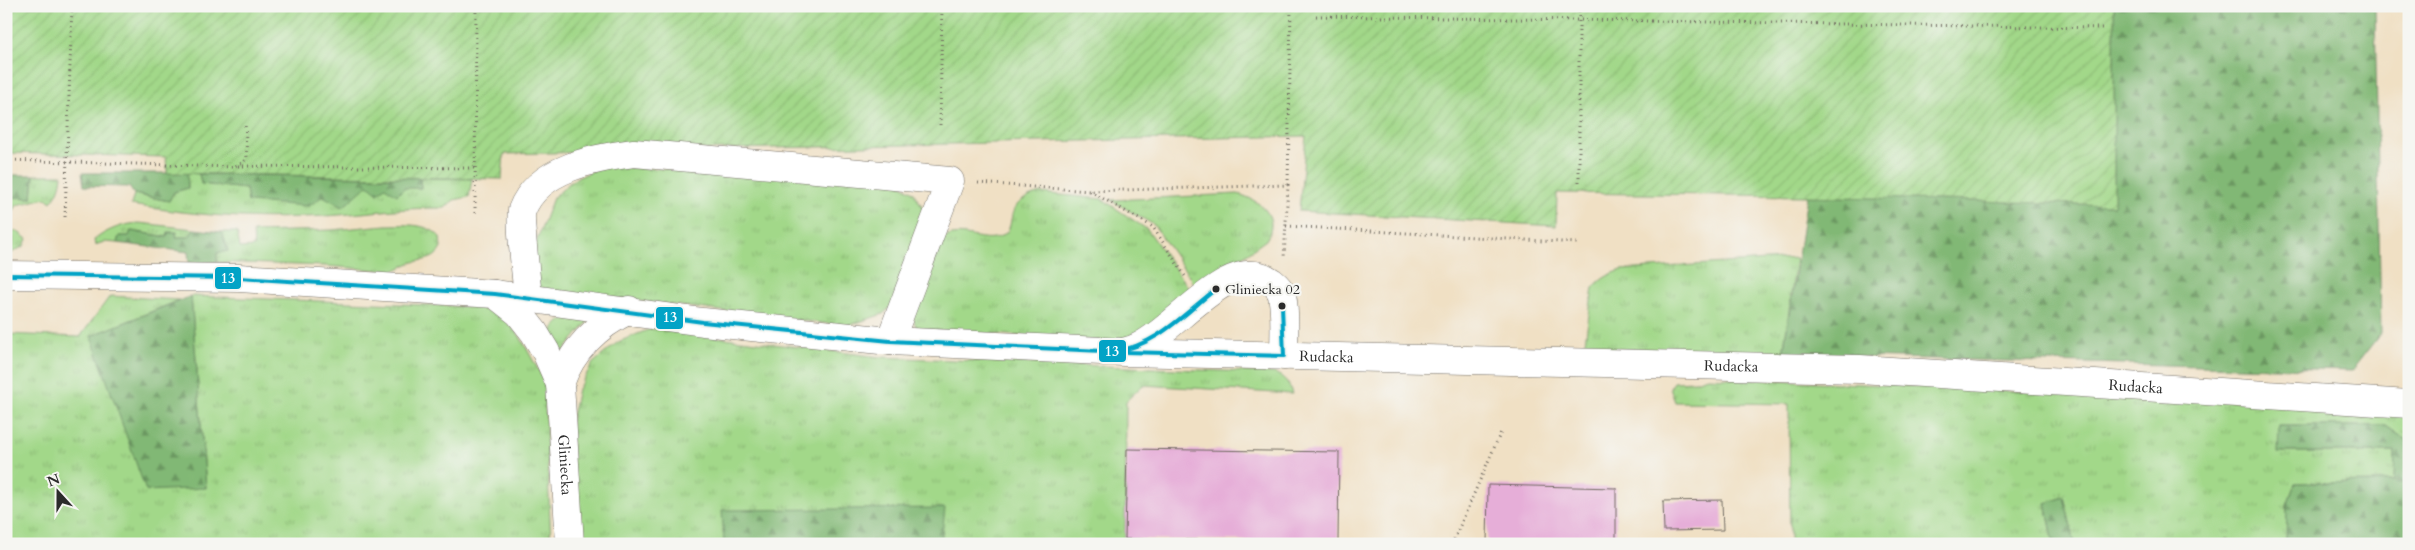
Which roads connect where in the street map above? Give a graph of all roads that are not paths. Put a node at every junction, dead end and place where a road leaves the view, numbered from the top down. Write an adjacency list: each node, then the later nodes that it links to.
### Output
1 (6, 274): 2 (street, Rudacka)
2 (495, 294): 3 (street, Rudacka); 8 (street, Gliniecka)
3 (528, 298): 4 (street, Rudacka); 5 (street)
4 (629, 310): 5 (street, Rudacka); 8 (street, Gliniecka)
5 (890, 341): 6 (street, Rudacka)
6 (1124, 352): 7 (street, Rudacka); 7 (street)
7 (1284, 356): 9 (street, Rudacka)
8 (560, 384): 10 (street, Gliniecka)
9 (2409, 404)
10 (570, 544)

